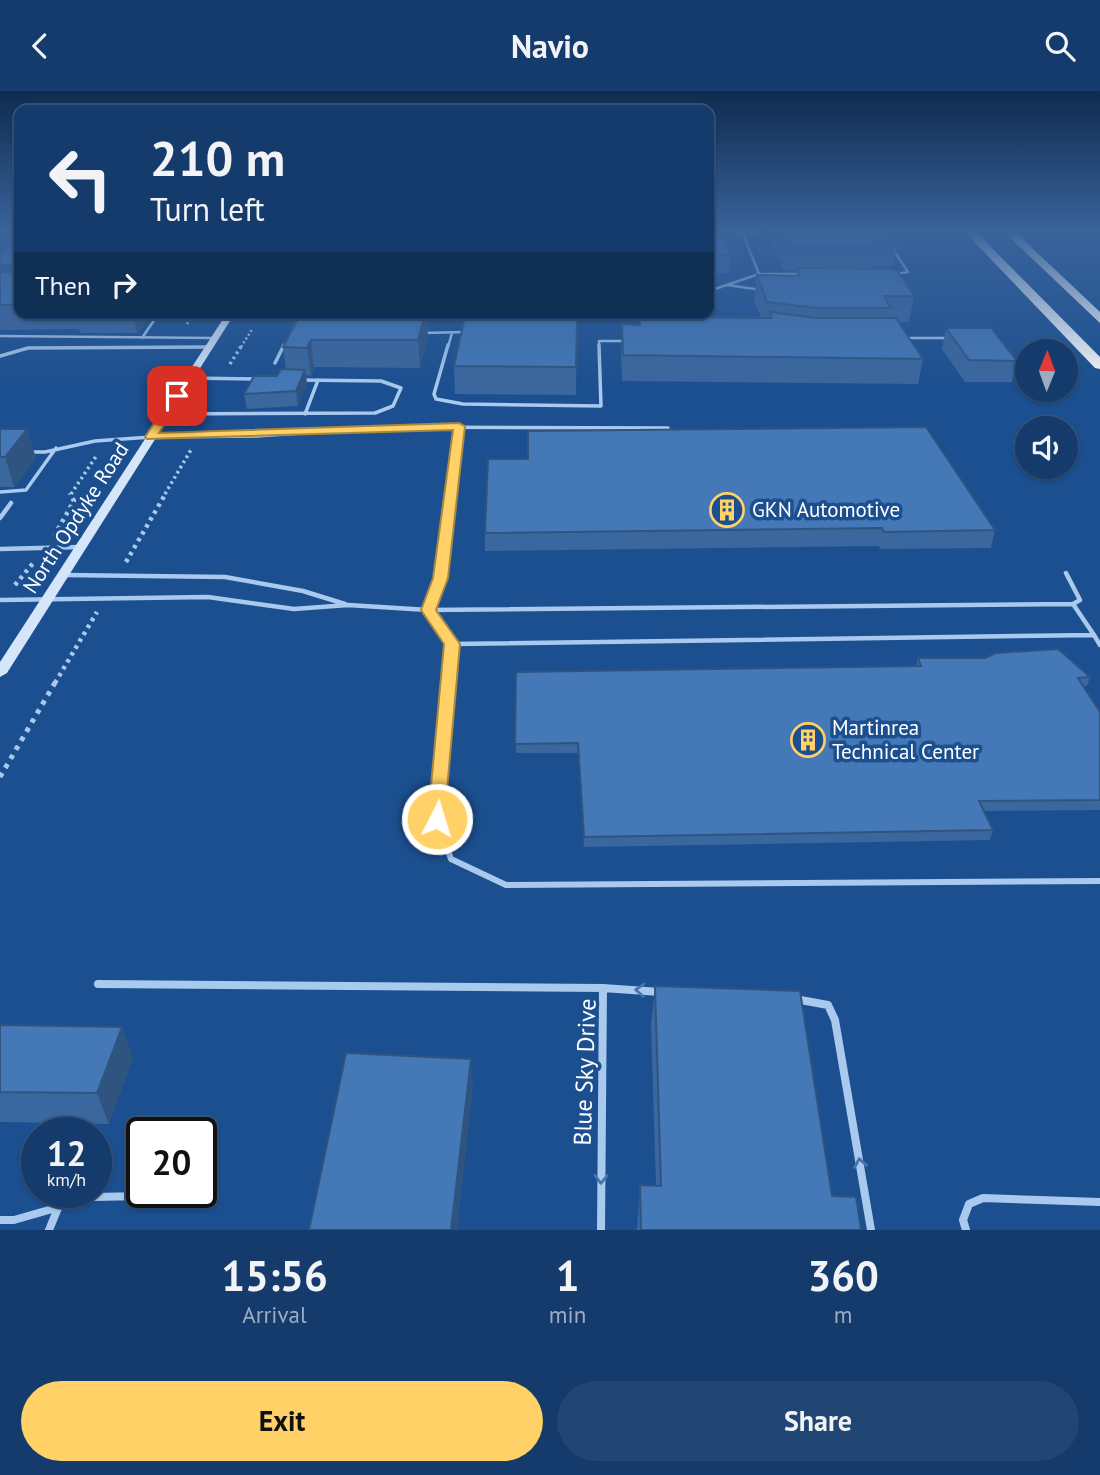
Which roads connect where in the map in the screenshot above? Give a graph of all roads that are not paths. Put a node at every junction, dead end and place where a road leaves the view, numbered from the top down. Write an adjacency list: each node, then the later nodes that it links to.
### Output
1 (733, 283): 4 (lane)
2 (1020, 283): 28 (highway)
3 (1063, 283): 12 (highway)
4 (727, 285): 5 (lane); 6 (lane)
5 (714, 289)
6 (762, 289)
7 (155, 319): 21 (lane)
8 (227, 319): 25 (main road, North Opdyke Road)
9 (298, 319): 16 (lane)
10 (631, 319): 14 (lane)
11 (689, 319): 13 (lane)
12 (1100, 319)
13 (696, 322)
14 (632, 330)
15 (472, 331): 19 (lane)
16 (290, 333): 17 (lane); 27 (lane)
17 (304, 333)
18 (411, 333): 19 (lane)
19 (452, 334): 24 (lane)
20 (0, 336): 21 (lane)
21 (142, 338): 25 (lane)
22 (890, 338): 23 (lane)
23 (954, 338)
24 (633, 341)
25 (212, 342): 26 (lane); 29 (main road, North Opdyke Road)
26 (0, 356)
27 (275, 363)
28 (1100, 365)
29 (189, 378): 30 (lane); 33 (main road, North Opdyke Road)
30 (267, 379)
31 (292, 380): 32 (lane)
32 (318, 380): 34 (lane); 34 (lane)
33 (166, 414): 34 (lane); 37 (main road, North Opdyke Road)
34 (305, 414)
35 (459, 426): 36 (lane); 37 (lane); 51 (lane)
36 (668, 428)
37 (151, 437): 38 (lane); 43 (main road, North Opdyke Road)
38 (56, 449): 39 (lane); 40 (lane)
39 (22, 452)
40 (0, 492)
41 (11, 503): 42 (lane)
42 (0, 518)
43 (80, 547): 44 (lane); 46 (main road, North Opdyke Road)
44 (0, 549)
45 (1066, 573): 49 (lane)
46 (63, 575): 48 (main road, North Opdyke Road); 50 (lane)
47 (0, 600): 48 (lane)
48 (46, 600): 50 (lane); 55 (main road, North Opdyke Road)
49 (1073, 604): 51 (lane); 52 (lane)
50 (348, 605): 51 (lane)
51 (428, 610): 53 (lane)
52 (1097, 635): 53 (lane); 54 (lane)
53 (452, 644): 56 (lane)
54 (1100, 645)
55 (0, 673)
56 (1100, 881)
57 (98, 984): 58 (lane)
58 (603, 988): 59 (lane, Blue Sky Drive, one-way to 58); 65 (lane, Blue Sky Drive, one-way to 65)
59 (671, 992)
60 (779, 998): 66 (lane, one-way to 60)
61 (1100, 1202): 67 (lane)
62 (58, 1208): 63 (lane); 64 (lane)
63 (0, 1220)
64 (50, 1230)
65 (601, 1230)
66 (871, 1230)
67 (966, 1230)

